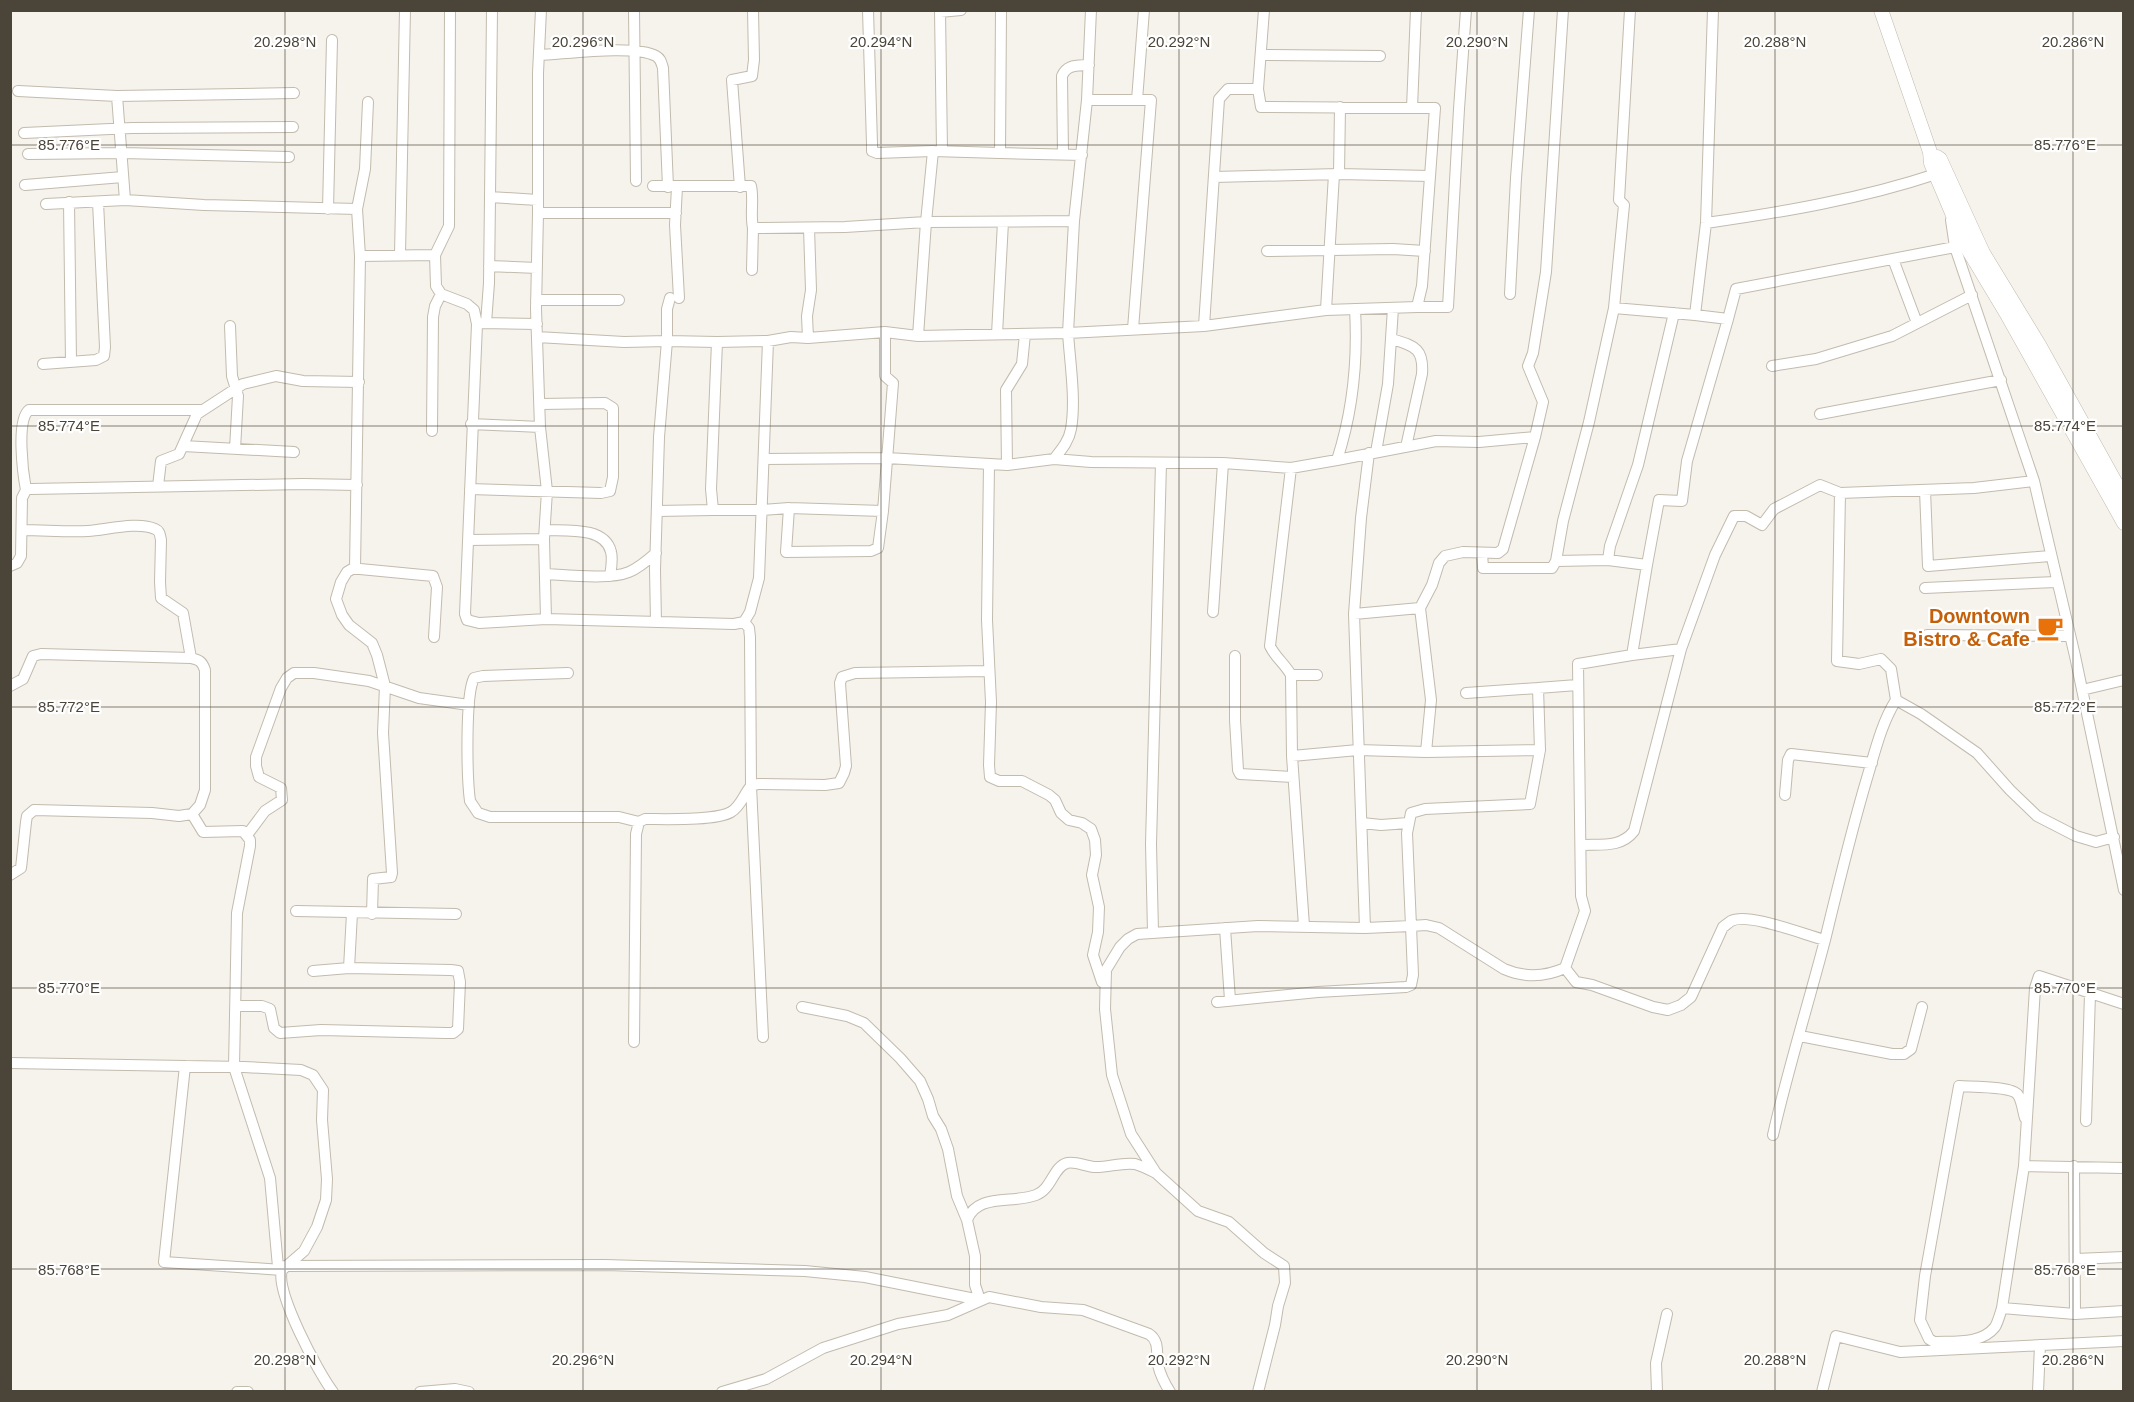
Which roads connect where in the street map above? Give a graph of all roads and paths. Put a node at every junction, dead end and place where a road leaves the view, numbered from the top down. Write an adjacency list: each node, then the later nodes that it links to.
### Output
1 (405, 10): 78 (street)
2 (450, 10): 80 (street)
3 (492, 10): 57 (street)
4 (541, 10): 23 (street)
5 (634, 10): 22 (street)
6 (753, 10): 56 (street)
7 (868, 10): 39 (street)
8 (961, 10): 20 (street)
9 (1001, 10): 42 (street)
10 (1091, 10): 26 (street)
11 (1144, 10): 32 (street)
12 (1264, 10): 24 (street)
13 (1416, 10): 35 (street)
14 (1466, 10): 90 (street)
15 (1529, 10): 86 (street)
16 (1563, 10): 128 (street)
17 (1630, 10): 92 (street)
18 (1713, 10): 71 (street)
19 (1881, 10): 40 (street)
20 (940, 11): 39 (street)
21 (332, 40): 64 (street)
22 (634, 51): 23 (street); 52 (street); 55 (street)
23 (539, 55): 59 (street)
24 (1261, 55): 25 (street); 27 (street)
25 (1380, 56)
26 (1089, 65): 31 (street); 44 (street)
27 (1258, 89): 34 (street); 51 (street)
28 (18, 91): 30 (street)
29 (294, 93): 30 (street)
30 (117, 96): 37 (street)
31 (1087, 100): 32 (street); 45 (street)
32 (1137, 100): 103 (street)
33 (368, 102): 65 (street)
34 (1340, 107): 35 (street); 47 (street)
35 (1412, 108): 49 (street)
36 (293, 127): 37 (street)
37 (119, 129): 38 (street); 41 (street)
38 (24, 133)
39 (938, 151): 42 (street); 69 (street)
40 (1930, 152): 48 (street); 116 (street)
41 (123, 153): 43 (street); 46 (street); 50 (street)
42 (1000, 153): 44 (street)
43 (28, 154)
44 (1063, 155): 45 (street)
45 (1082, 155): 68 (street)
46 (289, 157)
47 (1336, 174): 49 (street); 51 (street); 76 (street)
48 (1936, 174): 63 (street); 71 (street)
49 (1430, 176): 77 (street)
50 (123, 177): 53 (street); 58 (street)
51 (1214, 177): 102 (street)
52 (636, 181)
53 (25, 185)
54 (653, 186): 55 (street)
55 (672, 187): 56 (street); 67 (street)
56 (740, 187): 72 (street)
57 (490, 197): 59 (street); 82 (street)
58 (125, 200): 61 (street); 64 (street)
59 (538, 200): 66 (street)
60 (69, 202): 61 (street); 62 (street); 115 (street)
61 (98, 202): 115 (street)
62 (46, 204)
63 (1949, 205): 74 (street); 116 (street)
64 (328, 208): 65 (street)
65 (357, 209): 79 (street)
66 (538, 213): 67 (street); 83 (street)
67 (676, 213): 112 (street)
68 (1074, 220): 70 (street); 105 (street)
69 (926, 222): 70 (street); 73 (street); 108 (street)
70 (1004, 222): 106 (street)
71 (1706, 223): 96 (street)
72 (753, 228): 73 (street); 84 (street)
73 (809, 228): 110 (street)
74 (1955, 247): 81 (street); 87 (street)
75 (1267, 251): 76 (street)
76 (1330, 251): 77 (street); 94 (street)
77 (1425, 251): 90 (street)
78 (400, 254): 79 (street); 80 (street)
79 (360, 255): 120 (street)
80 (435, 255): 85 (street)
81 (1893, 259): 97 (street); 99 (street)
82 (489, 266): 83 (street); 98 (street)
83 (537, 268): 88 (street)
84 (752, 270)
85 (441, 294): 98 (street); 127 (street)
86 (1510, 294)
87 (1972, 295): 99 (street); 119 (street)
88 (536, 300): 89 (street); 100 (street)
89 (619, 300)
90 (1413, 307): 91 (street)
91 (1393, 308): 93 (street); 111 (street)
92 (1614, 308): 95 (street); 165 (street)
93 (1355, 309): 94 (street); 137 (street)
94 (1326, 310): 102 (street)
95 (1674, 313): 96 (street); 164 (street)
96 (1695, 315): 97 (street)
97 (1728, 319): 166 (street)
98 (482, 323): 100 (street); 125 (street)
99 (1917, 323): 118 (street)
100 (537, 324): 109 (street)
101 (230, 326): 121 (street)
102 (1204, 326): 103 (street)
103 (1133, 329): 105 (street)
104 (885, 332): 108 (street); 110 (street); 134 (street)
105 (1068, 333): 107 (street); 136 (street)
106 (997, 334): 107 (street); 108 (street)
107 (1025, 334): 141 (street)
108 (918, 336)
109 (537, 337): 112 (street); 122 (street)
110 (808, 338): 113 (street)
111 (1392, 339): 130 (street); 133 (street)
112 (667, 340): 114 (street); 155 (street)
113 (768, 341): 114 (street); 135 (street)
114 (717, 342): 153 (street)
115 (71, 362): 117 (street)
116 (2041, 362): 151 (street); 158 (street)
117 (43, 364)
118 (1772, 366)
119 (2001, 380): 124 (street); 143 (street)
120 (359, 382): 121 (street); 144 (street)
121 (236, 387): 123 (street); 131 (street)
122 (541, 404): 126 (street); 148 (street)
123 (202, 410): 129 (street); 150 (street)
124 (1821, 414)
125 (471, 424): 126 (street); 146 (street)
126 (540, 427): 148 (street)
127 (432, 431)
128 (1535, 437): 130 (street); 162 (street)
129 (183, 446): 131 (street); 145 (street)
130 (1406, 447): 133 (street)
131 (235, 449): 132 (street)
132 (294, 452)
133 (1373, 452): 137 (street); 175 (street)
134 (887, 458): 135 (street); 140 (street); 156 (street)
135 (764, 459): 154 (street)
136 (1054, 459): 138 (street); 141 (street)
137 (1336, 460): 142 (street)
138 (1161, 463): 139 (street); 225 (street)
139 (1223, 463): 142 (street); 174 (street)
140 (989, 464): 141 (street); 186 (street)
141 (1007, 465)
142 (1291, 468): 188 (street)
143 (2034, 481): 147 (street); 163 (street)
144 (357, 485): 145 (street); 168 (street)
145 (158, 486): 150 (street)
146 (470, 489): 148 (street); 160 (street)
147 (1925, 490): 149 (street); 163 (street)
148 (547, 491): 159 (street)
149 (1840, 493): 182 (street); 197 (street)
150 (19, 496): 157 (street)
151 (2124, 498)
152 (789, 508): 154 (street); 156 (street); 156 (street)
153 (713, 510): 154 (street); 155 (street)
154 (762, 510): 178 (street)
155 (657, 511): 161 (street)
156 (883, 511)
157 (18, 524): 167 (street); 185 (street)
158 (2124, 524)
159 (545, 535): 160 (street); 169 (street); 170 (street)
160 (468, 540): 176 (street)
161 (656, 553): 170 (street); 177 (street)
162 (1482, 553): 165 (street); 173 (street)
163 (2050, 556): 171 (street)
164 (1608, 560): 165 (street); 166 (street)
165 (1556, 561)
166 (1647, 565): 183 (street)
167 (10, 566)
168 (355, 569): 181 (street); 193 (street)
169 (544, 574): 170 (street); 176 (street)
170 (610, 576)
171 (2056, 582): 172 (street); 180 (street)
172 (1925, 588)
173 (1420, 608): 175 (street); 201 (street)
174 (1213, 612)
175 (1354, 614): 199 (street)
176 (546, 619): 177 (street)
177 (656, 622): 178 (street)
178 (744, 622): 205 (street)
179 (1927, 635): 180 (street)
180 (2070, 636): 195 (street)
181 (434, 638)
182 (1682, 649): 183 (street); 213 (street)
183 (1632, 655): 191 (street)
184 (1235, 656): 204 (street)
185 (190, 658): 192 (street); 207 (street)
186 (988, 671): 205 (street); 230 (street)
187 (568, 674): 198 (street)
188 (1291, 675): 189 (street); 202 (street)
189 (1317, 675)
190 (2124, 680): 195 (street)
191 (1577, 685): 194 (street); 213 (street)
192 (10, 686)
193 (385, 686): 198 (street); 211 (street); 219 (street)
194 (1538, 688): 196 (street); 200 (street)
195 (2082, 690): 212 (street)
196 (1466, 693)
197 (1896, 700): 203 (street); 212 (street)
198 (469, 705): 208 (street)
199 (1358, 750): 201 (street); 202 (street); 209 (street)
200 (1540, 750): 201 (street); 210 (street)
201 (1426, 752)
202 (1292, 756): 204 (street)
203 (1872, 763): 206 (street); 226 (street)
204 (1293, 777): 221 (street)
205 (751, 786): 208 (street); 238 (street)
206 (1785, 795)
207 (192, 814): 211 (street); 215 (street)
208 (639, 822): 240 (street)
209 (1362, 823): 210 (street); 224 (street)
210 (1408, 823): 222 (street)
211 (247, 835): 235 (street)
212 (2114, 840): 214 (street); 216 (street)
213 (1582, 845): 228 (street)
214 (2124, 853)
215 (10, 875)
216 (2124, 890)
217 (296, 911): 218 (street)
218 (352, 913): 219 (street); 227 (street)
219 (372, 914): 220 (street)
220 (456, 914)
221 (1304, 926): 223 (street); 224 (street)
222 (1411, 926): 224 (street); 228 (street); 232 (street)
223 (1225, 928): 225 (street); 232 (street)
224 (1365, 928)
225 (1153, 932): 230 (street)
226 (1825, 940): 228 (street); 239 (street)
227 (349, 968): 229 (street); 235 (street)
228 (1565, 968)
229 (314, 971)
230 (1105, 991): 250 (street)
231 (2090, 994): 234 (street); 244 (street); 245 (street)
232 (1230, 1000): 233 (street)
233 (1217, 1002)
234 (2124, 1004)
235 (237, 1006): 243 (street)
236 (802, 1007): 251 (street)
237 (1922, 1007): 239 (street)
238 (763, 1036)
239 (1800, 1036): 246 (street)
240 (634, 1042)
241 (10, 1063): 242 (street)
242 (186, 1066): 243 (street); 254 (street)
243 (234, 1067): 254 (street); 254 (street)
244 (2086, 1121)
245 (2027, 1127): 247 (street); 256 (street)
246 (1773, 1135)
247 (2024, 1166): 248 (street); 256 (street)
248 (2074, 1166): 249 (street); 253 (street)
249 (2124, 1168)
250 (1156, 1173): 251 (street); 269 (street)
251 (967, 1220): 255 (street)
252 (2124, 1257): 253 (street)
253 (2075, 1259): 259 (street)
254 (284, 1268): 255 (street); 265 (street)
255 (981, 1300): 262 (street); 268 (street)
256 (2002, 1308): 259 (street)
257 (2124, 1311): 259 (street)
258 (1666, 1314): 270 (street)
259 (2075, 1314)
260 (2124, 1341): 261 (street)
261 (2040, 1344): 271 (street); 272 (street)
262 (1168, 1391)
263 (237, 1392): 264 (street)
264 (248, 1392)
265 (333, 1392)
266 (420, 1392): 267 (street)
267 (469, 1392)
268 (722, 1392)
269 (1258, 1392)
270 (1657, 1392)
271 (1822, 1392)
272 (2038, 1392)

